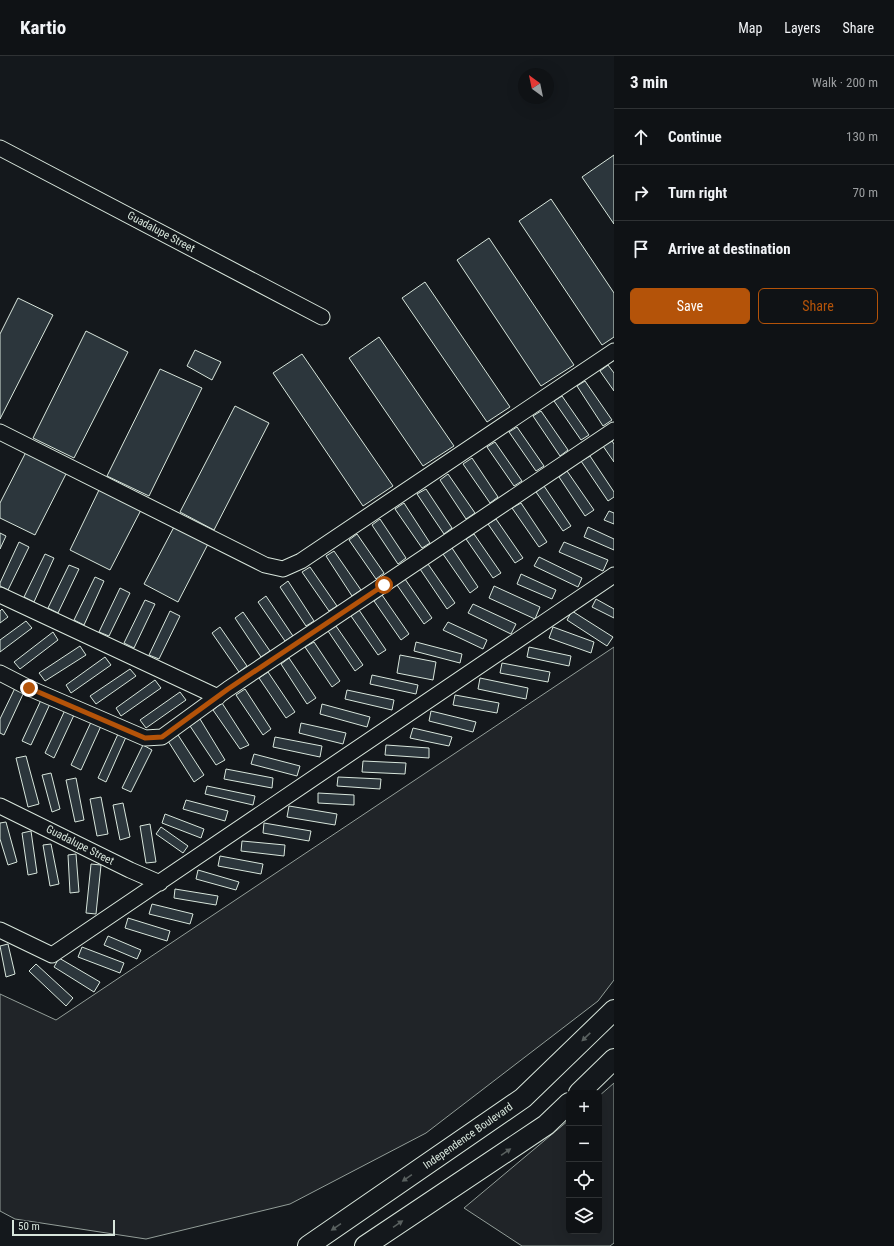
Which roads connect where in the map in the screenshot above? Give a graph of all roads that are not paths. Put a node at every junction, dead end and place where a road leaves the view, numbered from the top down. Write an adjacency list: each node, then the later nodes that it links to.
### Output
1 (0, 148): 2 (street, Guadalupe Street)
2 (322, 317)
3 (614, 351): 5 (street)
4 (614, 430): 9 (street)
5 (0, 432)
6 (614, 575): 11 (street)
7 (0, 595): 9 (street)
8 (0, 673): 9 (street)
9 (218, 697)
10 (0, 806): 11 (street, Guadalupe Street)
11 (160, 883): 12 (street)
12 (0, 930)
13 (614, 1010): 17 (main road, Independence Boulevard, one-way to 17)
14 (614, 1059): 15 (main road)
15 (582, 1090)
16 (566, 1106): 18 (main road, one-way to 16)
17 (308, 1246)
18 (365, 1246)

